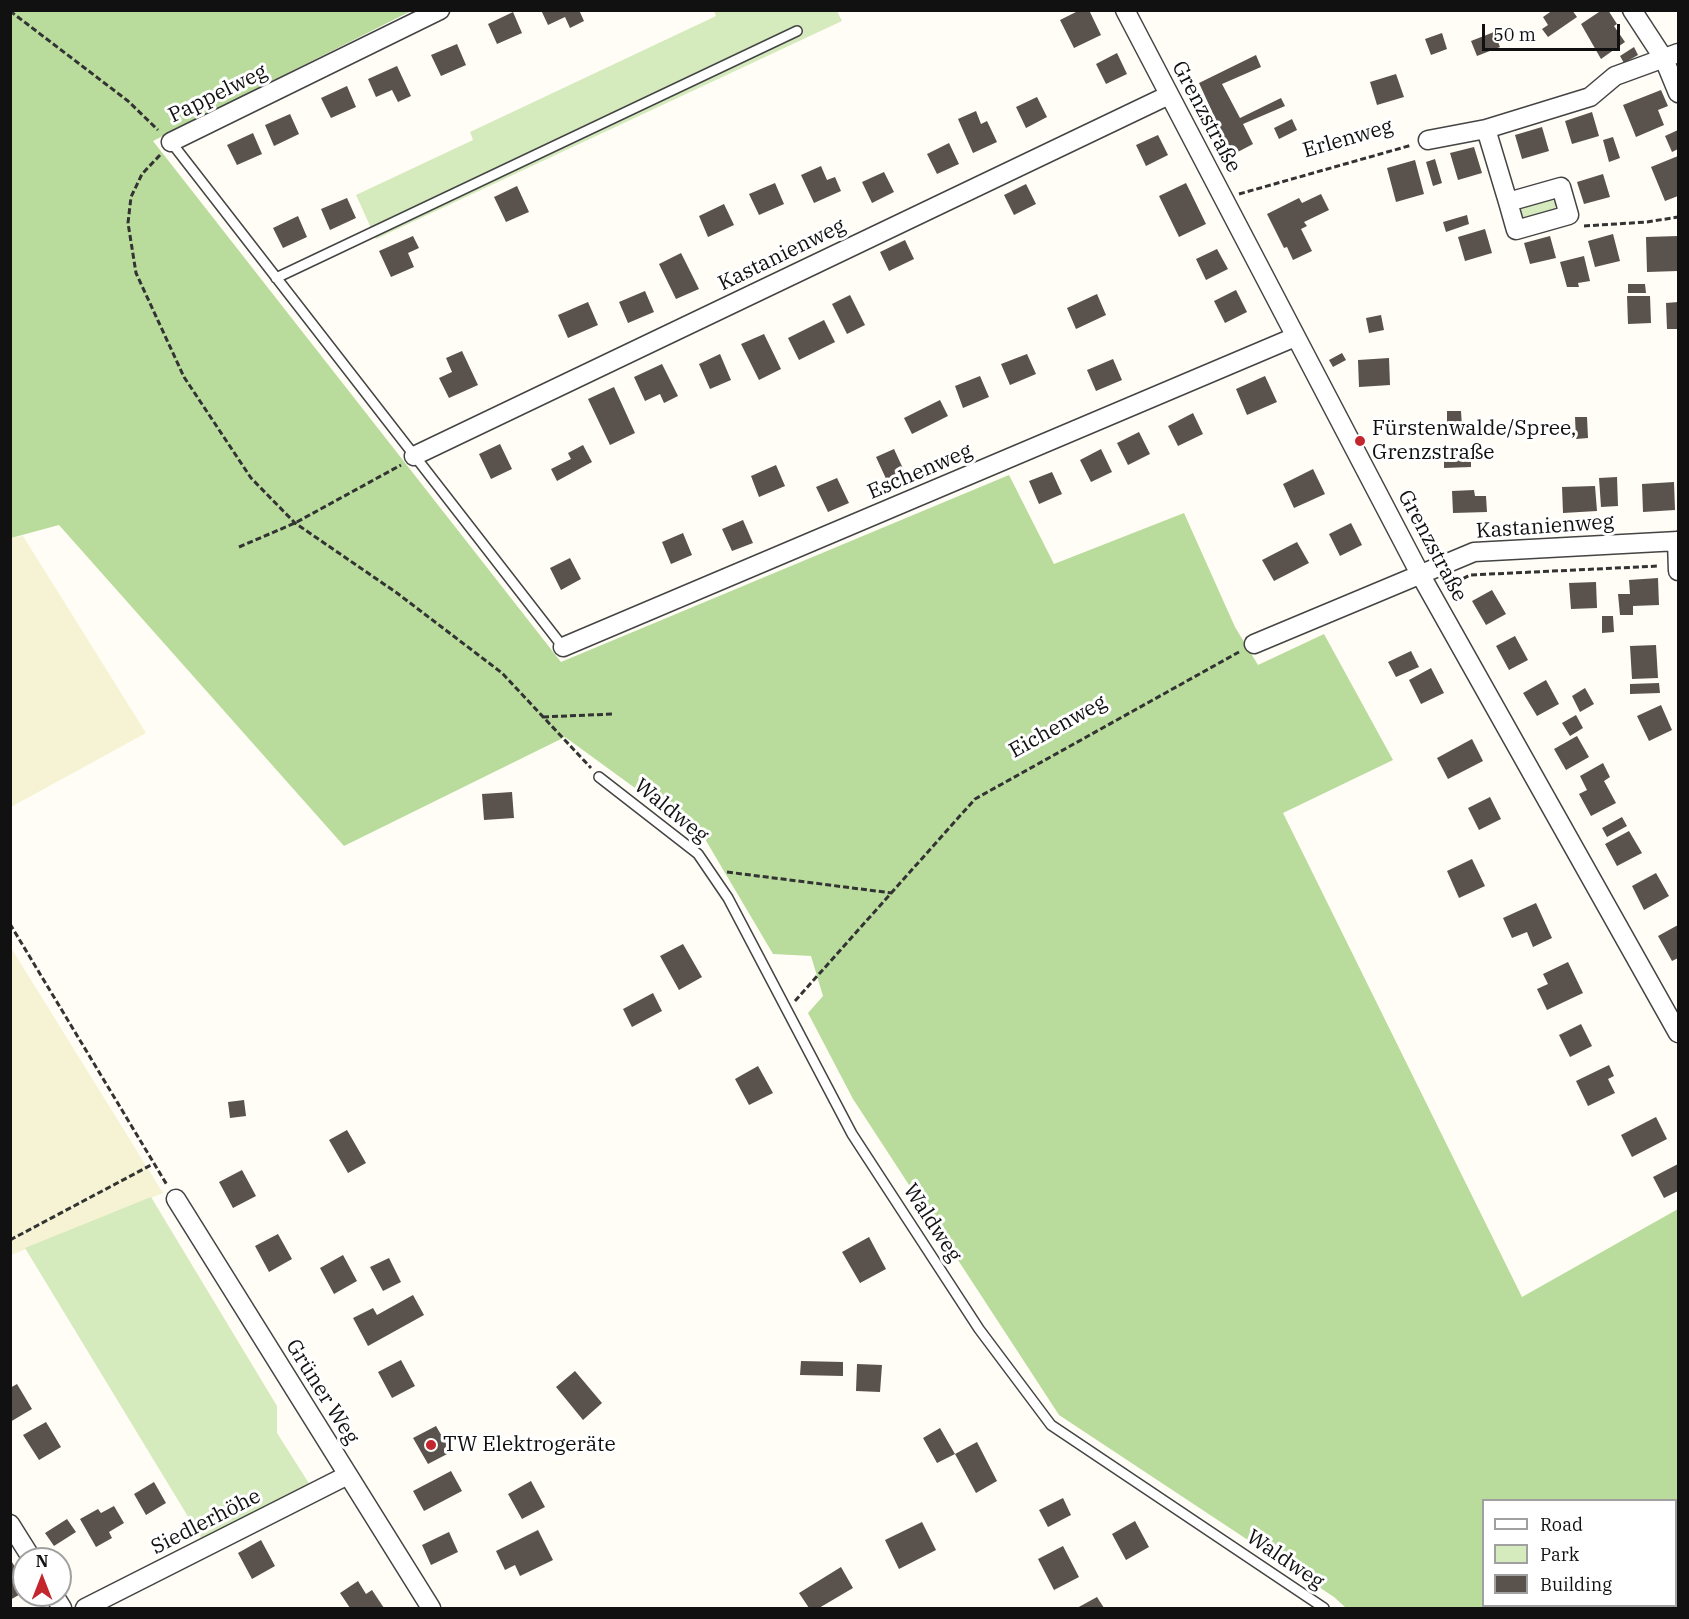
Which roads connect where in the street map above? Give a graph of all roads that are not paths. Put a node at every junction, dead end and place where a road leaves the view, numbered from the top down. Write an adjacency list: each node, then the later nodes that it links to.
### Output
1 (440, 10): 10 (street, Pappelweg)
2 (1125, 10): 7 (street, Grenzstraße)
3 (1632, 10): 5 (street)
4 (797, 32): 12 (lane)
5 (1671, 56): 6 (street); 8 (street)
6 (1678, 93)
7 (1168, 95): 13 (street, Grenzstraße); 14 (street, Kastanienweg)
8 (1486, 129): 9 (street); 11 (street)
9 (1428, 140)
10 (171, 142): 12 (lane, Pappelweg)
11 (1508, 202): 11 (street)
12 (276, 278): 14 (lane)
13 (1295, 337): 18 (street, Grenzstraße); 20 (street, Eschenweg)
14 (415, 456): 20 (lane)
15 (1678, 541): 16 (street, Kastanienweg); 18 (street, Kastanienweg)
16 (1678, 565): 17 (street, Kastanienweg)
17 (1678, 571)
18 (1420, 574): 19 (street); 22 (street, Grenzstraße)
19 (1254, 644)
20 (563, 647)
21 (599, 777): 29 (lane, Waldweg)
22 (1678, 1034)
23 (176, 1199): 24 (street, Grüner Weg)
24 (348, 1475): 27 (street, Siedlerhöhe); 28 (street, Grüner Weg)
25 (10, 1524): 26 (street)
26 (24, 1547)
27 (85, 1608)
28 (430, 1608)
29 (1324, 1608)

